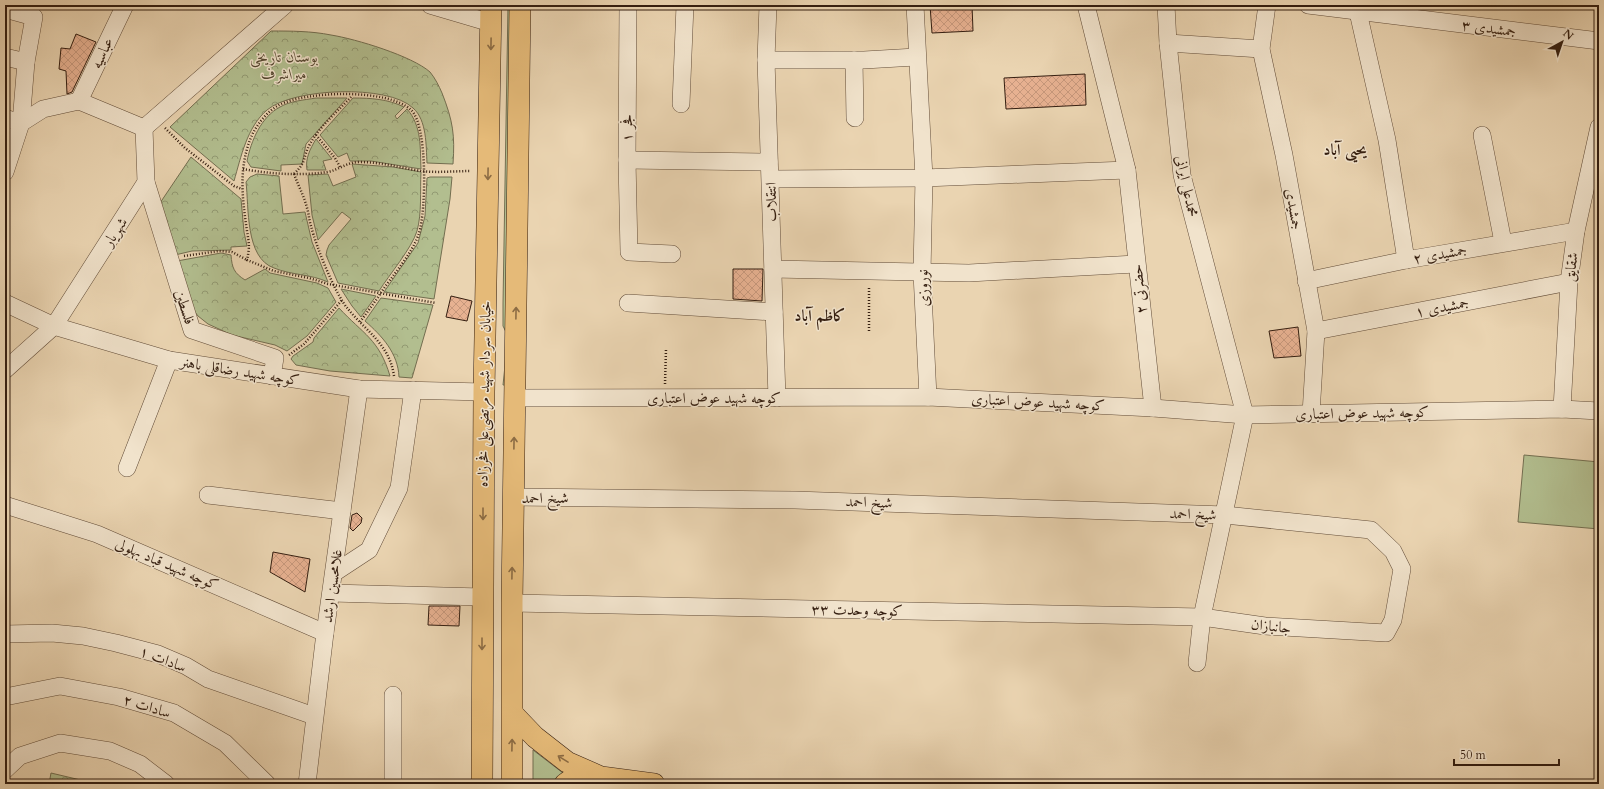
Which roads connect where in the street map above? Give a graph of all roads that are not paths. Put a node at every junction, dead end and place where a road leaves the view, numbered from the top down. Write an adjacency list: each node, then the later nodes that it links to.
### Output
1 (125, 5): 24 (street, عباسیه)
2 (285, 5): 28 (street)
3 (430, 5): 15 (street)
4 (520, 5): 58 (main road, خیابان سردار شهید مرتضی‌علی فخرزاده, one-way to 4)
5 (628, 5): 31 (street, فجر ۱)
6 (685, 5): 25 (street)
7 (768, 5): 21 (street, انتقلاب)
8 (915, 5): 20 (street, نوروزی)
9 (1086, 5): 33 (street, حضرتی ۲)
10 (1166, 5): 17 (street, محمدعلی ایرانی)
11 (1267, 5): 18 (street, جمشیدی)
12 (1308, 5): 14 (street, جمشیدی ۳)
13 (5, 9): 23 (street)
14 (1358, 12): 16 (street, جمشیدی ۳); 40 (street)
15 (491, 14): 56 (main road, خیابان سردار شهید مرتضی‌علی فخرزاده, one-way to 56)
16 (1599, 41)
17 (1168, 43): 18 (street); 64 (street, محمدعلی ایرانی)
18 (1261, 49): 44 (street, جمشیدی)
19 (5, 57): 23 (street)
20 (916, 57): 22 (street); 35 (street, نوروزی)
21 (766, 60): 22 (street); 32 (street, انتقلاب)
22 (854, 60): 26 (street)
23 (26, 62): 27 (street)
24 (79, 101): 27 (street); 28 (street)
25 (681, 104)
26 (855, 118)
27 (13, 121): 34 (street)
28 (149, 123): 36 (street)
29 (1599, 127): 37 (street, شقایق)
30 (1482, 135): 38 (street)
31 (627, 160): 32 (street); 39 (street, فجر ۱)
32 (770, 170): 35 (street); 42 (street, انتقلاب)
33 (1128, 170): 35 (street); 41 (street, حضرتی ۲)
34 (5, 172)
35 (924, 178): 43 (street, نوروزی)
36 (146, 182): 49 (street, شهریار); 53 (street, فلسطین)
37 (1576, 232): 38 (street, جمشیدی ۲); 45 (street, شقایق)
38 (1504, 242): 40 (street, جمشیدی ۲)
39 (672, 254)
40 (1406, 260): 44 (street, جمشیدی ۲)
41 (1136, 264): 43 (street); 60 (street, حضرتی ۲)
42 (773, 269): 43 (street); 48 (street, انتقلاب)
43 (922, 273): 57 (street, نوروزی)
44 (1306, 281): 50 (street, جمشیدی)
45 (1569, 282): 50 (street, جمشیدی ۱); 61 (street, شقایق)
46 (628, 303): 48 (street)
47 (5, 304): 49 (street, کوچه شهید رضاقلی باهنر)
48 (774, 312): 59 (street, انتقلاب)
49 (54, 326): 51 (street, کوچه شهید رضاقلی باهنر); 52 (street, شهریار)
50 (1316, 331): 63 (street, جمشیدی)
51 (169, 360): 53 (street, کوچه شهید رضاقلی باهنر); 65 (street)
52 (5, 370)
53 (272, 376): 54 (street, کوچه شهید رضاقلی باهنر)
54 (359, 389): 55 (street, کوچه شهید رضاقلی باهنر); 69 (street, غلامحسین ارشد)
55 (413, 390): 56 (street, کوچه شهید رضاقلی باهنر); 71 (street)
56 (484, 392): 73 (main road, خیابان سردار شهید مرتضی‌علی فخرزاده, one-way to 73)
57 (928, 397): 59 (street, کوچه شهید عوض اعتباری); 60 (street, کوچه شهید عوض اعتباری)
58 (515, 398): 59 (street, کوچه شهید عوض اعتباری); 67 (main road, خیابان سردار شهید مرتضی‌علی فخرزاده, one-way to 58)
59 (778, 398)
60 (1153, 408): 64 (street, کوچه شهید عوض اعتباری)
61 (1562, 409): 62 (street, کوچه شهید عوض اعتباری); 63 (street, کوچه شهید عوض اعتباری)
62 (1599, 411)
63 (1311, 414): 64 (street, کوچه شهید عوض اعتباری)
64 (1245, 415): 70 (street)
65 (126, 468)
66 (208, 495): 69 (street)
67 (513, 497): 70 (street, شیخ احمد); 74 (main road, خیابان سردار شهید مرتضی‌علی فخرزاده, one-way to 67)
68 (5, 505): 77 (street, کوچه شهید قباد بهلولی)
69 (342, 512): 71 (street, غلامحسین ارشد)
70 (1225, 515): 75 (street); 76 (street, شیخ احمد)
71 (334, 573): 72 (street, غلامحسین ارشد)
72 (331, 593): 73 (street); 77 (street, غلامحسین ارشد)
73 (482, 597): 90 (main road, خیابان سردار شهید مرتضی‌علی فخرزاده, one-way to 90)
74 (512, 603): 75 (street, کوچه وحدت ۳۳); 82 (main road, خیابان سردار شهید مرتضی‌علی فخرزاده)
75 (1202, 617): 76 (street, جانبازان); 79 (street)
76 (1340, 632)
77 (325, 633): 83 (street, غلامحسین ارشد)
78 (5, 634): 83 (street, سادات ۱)
79 (1197, 663)
80 (393, 695): 89 (street)
81 (5, 697): 87 (street, سادات ۲)
82 (513, 714): 85 (main road, one-way to 82); 91 (main road, خیابان سردار شهید مرتضی‌علی فخرزاده, one-way to 82)
83 (314, 716): 88 (street, غلامحسین ارشد)
84 (5, 770): 86 (street)
85 (601, 778): 92 (main road); 93 (main road)
86 (166, 784)
87 (267, 784)
88 (307, 784)
89 (393, 784)
90 (482, 784)
91 (512, 784)
92 (565, 784)
93 (654, 784)

